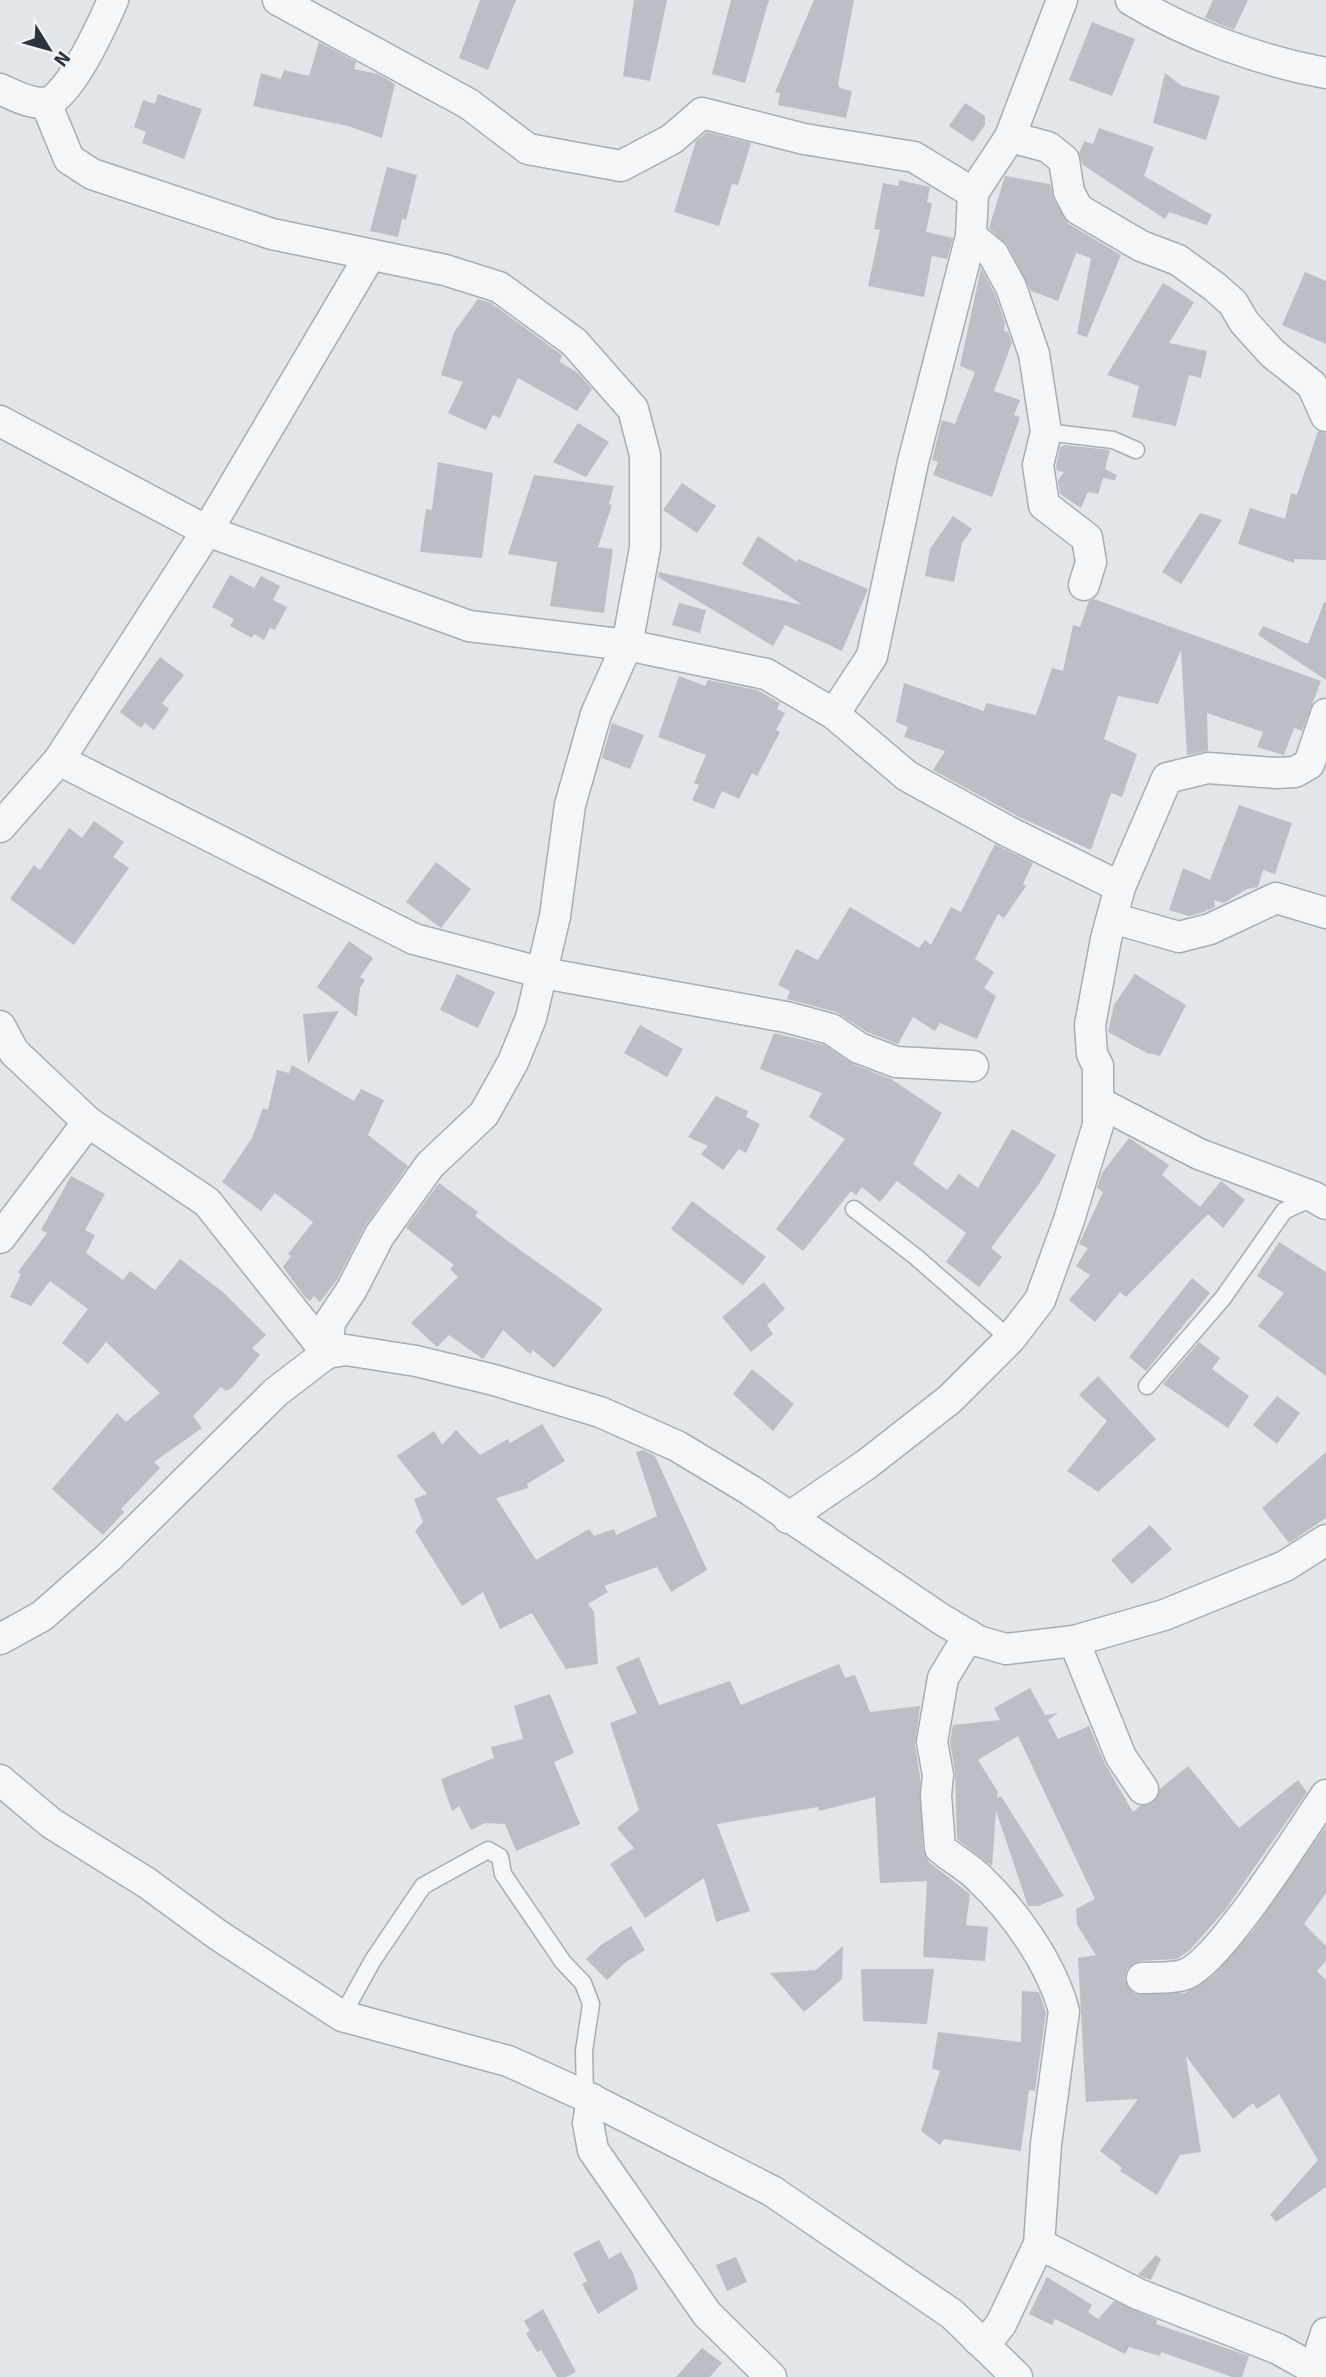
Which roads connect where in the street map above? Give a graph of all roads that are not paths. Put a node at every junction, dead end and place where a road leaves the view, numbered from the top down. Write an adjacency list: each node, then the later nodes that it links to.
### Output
1 (113, 0): 7 (street)
2 (278, 0): 9 (street)
3 (1062, 0): 8 (street)
4 (1131, 0): 5 (street)
5 (1326, 73)
6 (0, 89): 7 (street)
7 (46, 103): 11 (street)
8 (1010, 138): 9 (street); 12 (street)
9 (973, 193): 10 (street)
10 (971, 236): 14 (street); 19 (street)
11 (369, 257): 16 (street); 18 (street)
12 (1326, 416)
13 (0, 421): 16 (street)
14 (1046, 432): 15 (lane); 17 (street)
15 (1136, 450)
16 (207, 531): 18 (street); 21 (street)
17 (1084, 585)
18 (627, 645): 19 (street); 26 (street)
19 (834, 714): 23 (street)
20 (1326, 716): 23 (street)
21 (59, 760): 22 (street); 26 (street)
22 (0, 827)
23 (1120, 887): 25 (street)
24 (1326, 913): 25 (street)
25 (1112, 918): 29 (street)
26 (543, 973): 28 (street); 35 (street)
27 (5, 1047): 30 (street)
28 (973, 1066)
29 (1100, 1103): 31 (street); 34 (street)
30 (88, 1122): 33 (street); 35 (street)
31 (1320, 1200): 36 (lane)
32 (853, 1209): 34 (lane)
33 (0, 1238)
34 (1010, 1339): 37 (street)
35 (327, 1353): 37 (street); 40 (street)
36 (1147, 1386)
37 (788, 1518): 39 (street)
38 (1326, 1541): 41 (street)
39 (970, 1635): 41 (street); 48 (street)
40 (0, 1639)
41 (1074, 1641): 43 (street)
42 (0, 1780): 46 (street)
43 (1143, 1789)
44 (1326, 1795): 45 (street)
45 (1142, 1978)
46 (342, 2016): 47 (street); 47 (lane)
47 (589, 2098): 50 (street); 52 (street)
48 (1039, 2244): 50 (street); 51 (street)
49 (1326, 2333): 51 (street)
50 (978, 2340): 53 (street)
51 (1313, 2373)
52 (771, 2377)
53 (1017, 2377)

